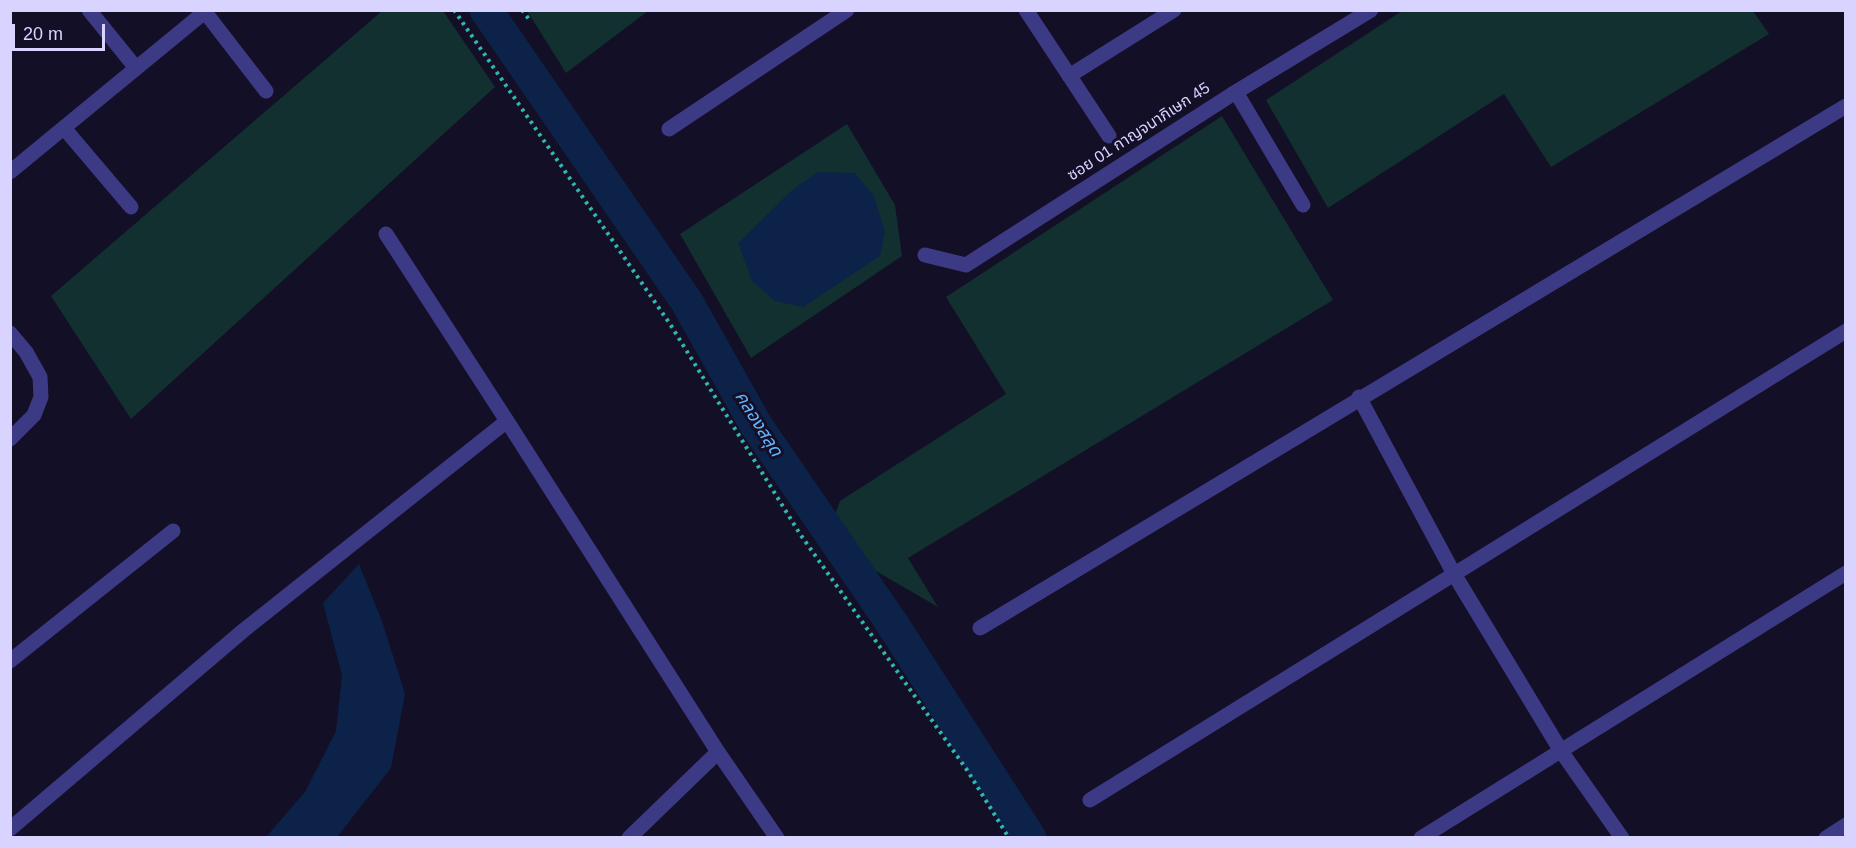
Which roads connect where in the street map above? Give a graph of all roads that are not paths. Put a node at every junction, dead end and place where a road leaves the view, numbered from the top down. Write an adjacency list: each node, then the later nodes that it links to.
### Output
1 (89, 10): 7 (street)
2 (847, 10): 13 (street)
3 (1026, 10): 8 (street)
4 (1174, 10): 8 (street)
5 (1371, 10): 10 (street, ซอย 01 กาญจนาภิเษก 45)
6 (206, 11): 7 (street); 9 (street)
7 (136, 68): 12 (street)
8 (1069, 76): 14 (street)
9 (266, 91)
10 (1236, 92): 16 (street); 19 (street, ซอย 01 กาญจนาภิเษก 45)
11 (1845, 106): 22 (street)
12 (64, 128): 15 (street); 17 (street)
13 (669, 129)
14 (1109, 136)
15 (10, 172)
16 (1303, 205)
17 (131, 207)
18 (386, 234): 23 (street)
19 (925, 255)
20 (1845, 331): 27 (street)
21 (10, 333): 24 (street)
22 (1359, 397): 27 (street); 28 (street)
23 (507, 421): 31 (street); 34 (street)
24 (10, 440)
25 (173, 531): 29 (street)
26 (1845, 573): 30 (street)
27 (1454, 574): 30 (street); 32 (street)
28 (980, 628)
29 (10, 661)
30 (1561, 751): 37 (street); 38 (street)
31 (718, 752): 35 (street); 36 (street)
32 (1090, 800)
33 (1845, 825): 39 (street)
34 (10, 829)
35 (629, 837)
36 (777, 837)
37 (1421, 837)
38 (1622, 837)
39 (1826, 837)

